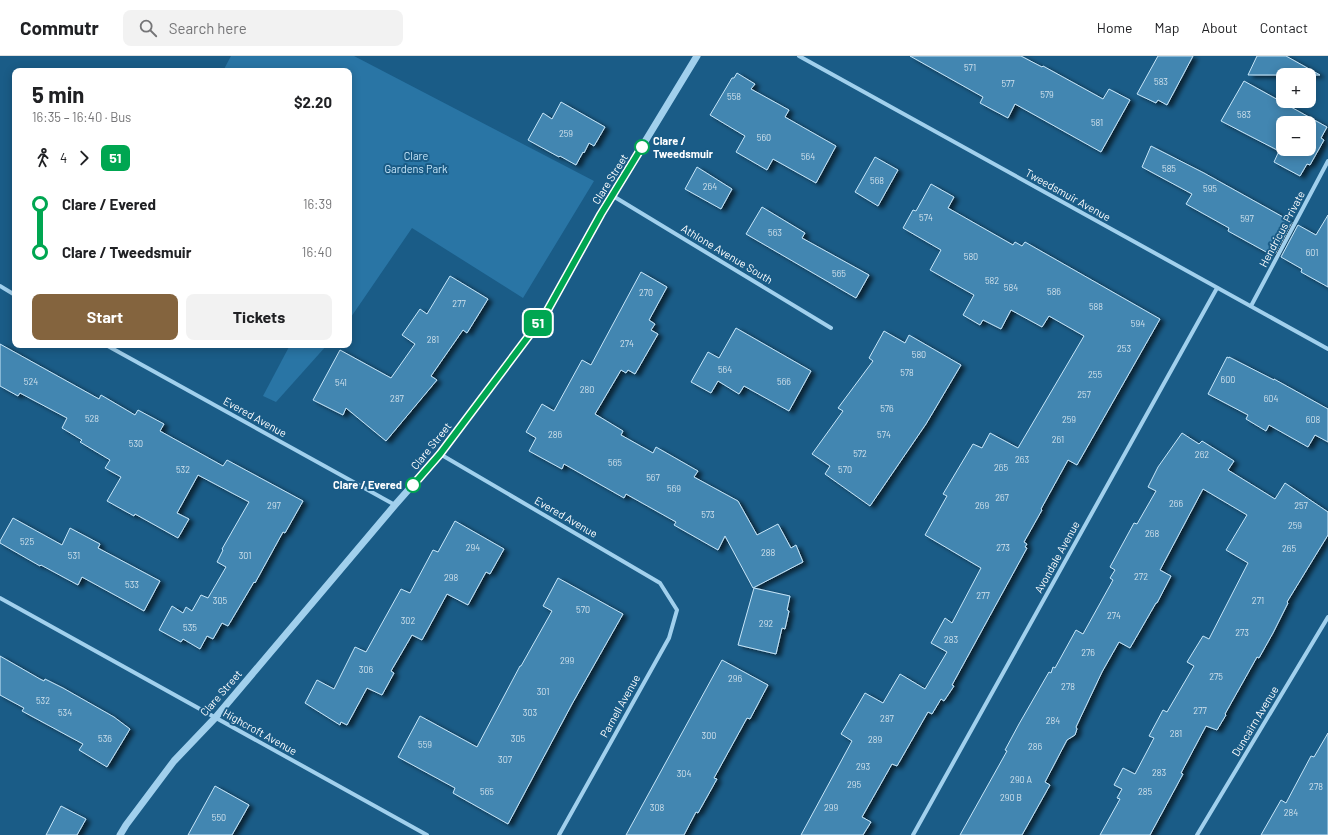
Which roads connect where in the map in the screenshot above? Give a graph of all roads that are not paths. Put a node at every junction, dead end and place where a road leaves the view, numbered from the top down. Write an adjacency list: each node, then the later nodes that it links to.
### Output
1 (697, 56): 4 (street, Clare Street)
2 (799, 56): 6 (street, Tweedsmuir Avenue)
3 (1328, 161): 8 (street, Hendricus Private)
4 (612, 196): 9 (street, Athlone Avenue South); 12 (street, Clare Street)
5 (0, 286): 7 (street)
6 (1217, 288): 8 (street, Tweedsmuir Avenue); 21 (street, Avondale Avenue)
7 (12, 292)
8 (1251, 306): 11 (street, Tweedsmuir Avenue)
9 (831, 328)
10 (111, 348): 13 (street, Evered Avenue)
11 (1328, 349)
12 (440, 454): 13 (street, Clare Street); 14 (street, Evered Avenue)
13 (394, 505): 17 (street, Clare Street)
14 (661, 585): 20 (street, Parnell Avenue)
15 (0, 598): 17 (street, Highcroft Avenue)
16 (1328, 617): 22 (street, Duncairn Avenue)
17 (215, 718): 18 (street, Clare Street); 19 (street, Highcroft Avenue)
18 (120, 835)
19 (427, 835)
20 (559, 835)
21 (913, 835)
22 (1197, 835)

